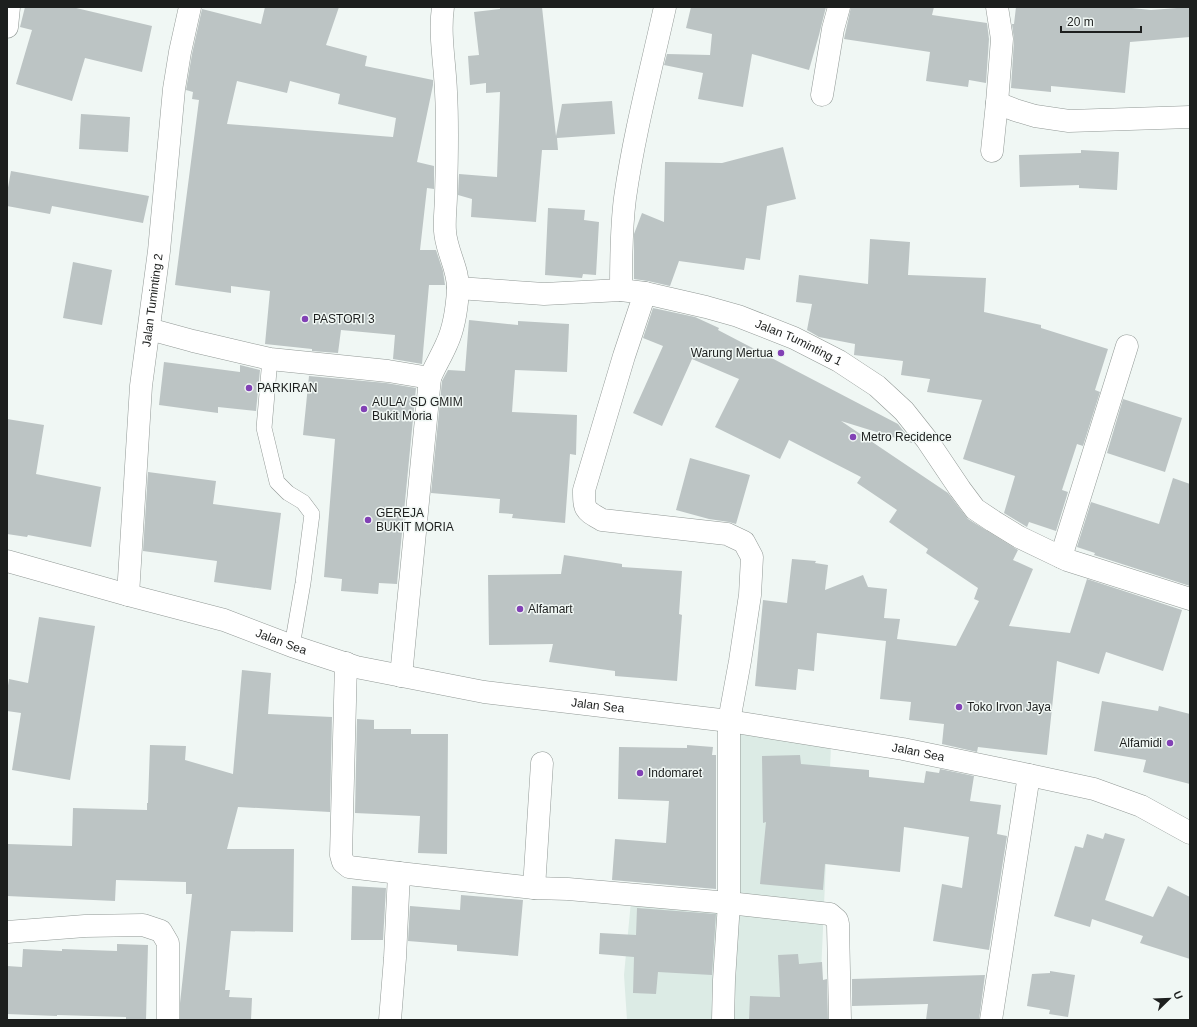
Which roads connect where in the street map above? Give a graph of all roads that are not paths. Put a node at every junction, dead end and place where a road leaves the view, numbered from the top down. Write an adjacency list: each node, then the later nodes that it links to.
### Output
1 (9, 7): 7 (street)
2 (190, 7): 15 (street, Jalan Tuminting 2)
3 (443, 7): 12 (street)
4 (665, 7): 13 (street)
5 (839, 7): 8 (street)
6 (997, 7): 9 (street)
7 (7, 27)
8 (822, 96)
9 (997, 103): 10 (street); 11 (street)
10 (1190, 117)
11 (992, 151)
12 (458, 288): 13 (street, Jalan Tuminting 1); 18 (street)
13 (621, 290): 14 (street, Jalan Tuminting 1)
14 (645, 294): 19 (street, Jalan Tuminting 1); 26 (street)
15 (149, 329): 17 (street); 21 (street, Jalan Tuminting 2)
16 (1127, 346): 19 (street)
17 (270, 359): 18 (street); 23 (lane)
18 (430, 378): 25 (street)
19 (1061, 557): 22 (street, Jalan Tuminting 1)
20 (7, 562): 21 (street, Jalan Sea)
21 (128, 595): 23 (street, Jalan Sea)
22 (1190, 599)
23 (292, 646): 24 (street, Jalan Sea)
24 (346, 663): 25 (street, Jalan Sea); 30 (street)
25 (401, 676): 26 (street, Jalan Sea)
26 (729, 721): 28 (street, Jalan Sea); 32 (street)
27 (542, 763): 31 (street)
28 (1029, 775): 29 (street, Jalan Sea); 38 (street)
29 (1190, 833)
30 (400, 873): 31 (street); 35 (street)
31 (534, 888): 32 (street)
32 (729, 903): 36 (street); 37 (street)
33 (7, 932): 34 (street)
34 (168, 1020)
35 (390, 1020)
36 (723, 1020)
37 (840, 1020)
38 (991, 1020)

